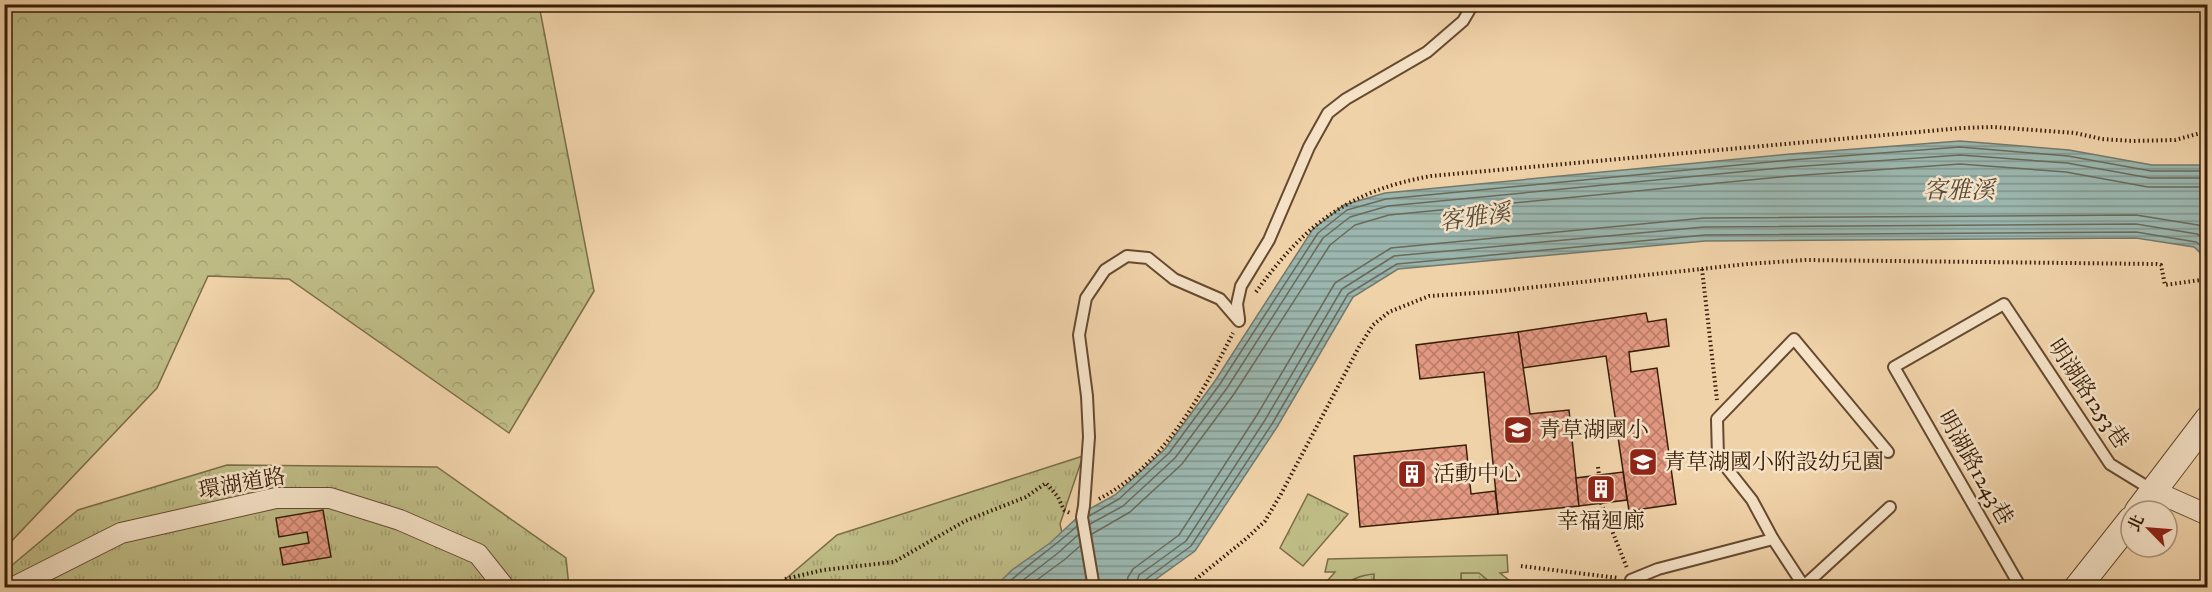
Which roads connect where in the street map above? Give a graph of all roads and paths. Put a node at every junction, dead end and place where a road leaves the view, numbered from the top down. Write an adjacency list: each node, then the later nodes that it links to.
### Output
1 (1473, 4): 5 (lane)
2 (2208, 131): 5 (path)
3 (1702, 269): 4 (path); 7 (path); 28 (path)
4 (2208, 279)
5 (1239, 321): 16 (path); 16 (lane)
6 (1894, 367): 12 (lane, 明湖路1253巷); 29 (lane, 明湖路1243巷)
7 (1725, 411): 9 (lane); 19 (lane)
8 (2208, 419): 12 (street)
9 (1888, 452)
10 (1598, 466): 11 (path)
11 (1599, 475)
12 (2154, 491): 13 (street); 17 (street)
13 (2148, 499)
14 (1601, 503): 22 (path)
15 (1890, 507): 23 (lane)
16 (1083, 512): 26 (path); 27 (lane)
17 (2208, 515)
18 (2119, 535): 30 (street)
19 (1773, 539): 22 (lane); 23 (lane)
20 (1521, 566): 22 (path)
21 (2208, 582): 31 (lane)
22 (1635, 584)
23 (1806, 587)
24 (12, 588): 25 (street, 環湖道路)
25 (505, 588)
26 (775, 588)
27 (1094, 588)
28 (1185, 588)
29 (2021, 588)
30 (2077, 588)
31 (2204, 588)

